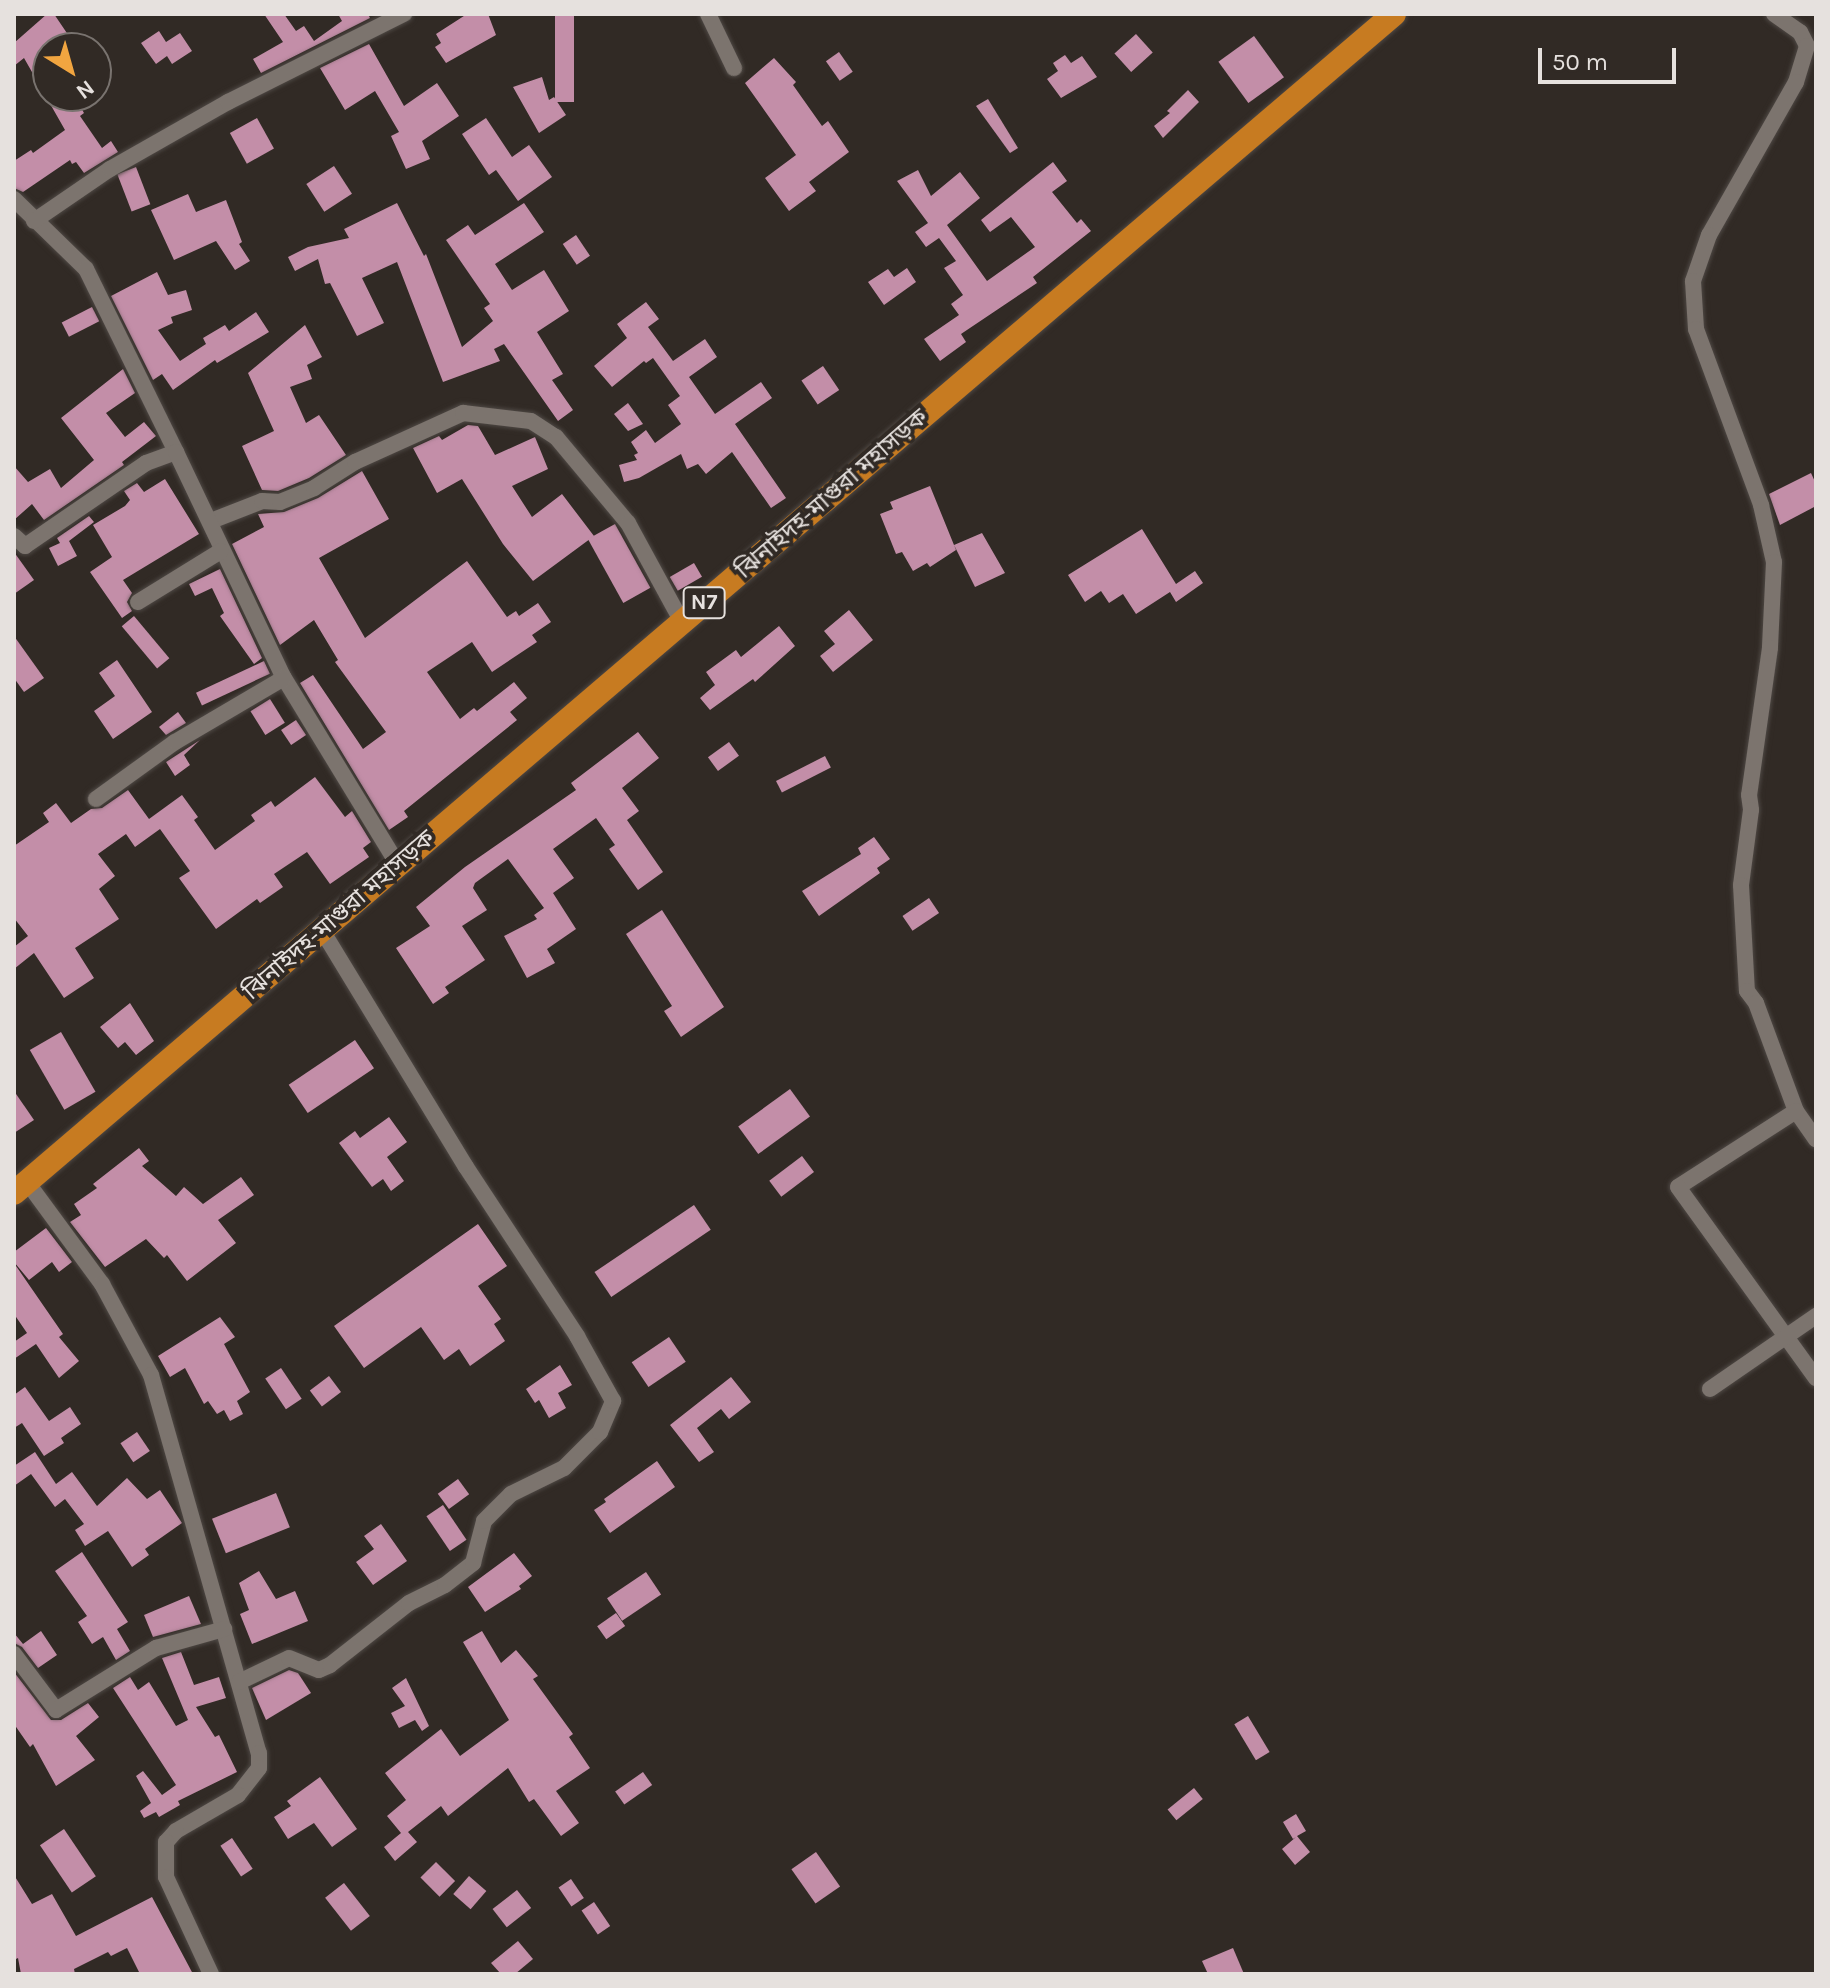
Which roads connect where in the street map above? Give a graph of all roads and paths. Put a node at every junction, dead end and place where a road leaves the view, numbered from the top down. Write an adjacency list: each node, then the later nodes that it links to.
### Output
1 (404, 14): 7 (street)
2 (708, 14): 5 (street)
3 (1394, 14): 13 (highway, ঝিনাইদহ-মাগুরা মহাসড়ক / N7)
4 (1774, 14): 18 (street)
5 (734, 68)
6 (14, 199): 7 (street)
7 (34, 221): 8 (street)
8 (176, 452): 9 (street); 10 (street)
9 (211, 521): 11 (street); 13 (street)
10 (14, 536)
11 (221, 551): 12 (street); 14 (street)
12 (138, 602)
13 (682, 622): 16 (highway, ঝিনাইদহ-মাগুরা মহাসড়ক / N7)
14 (284, 678): 15 (street); 16 (street)
15 (96, 799)
16 (398, 865): 17 (highway, ঝিনাইদহ-মাগুরা মহাসড়ক / N7)
17 (322, 930): 20 (highway, ঝিনাইদহ-মাগুরা মহাসড়ক / N7); 27 (street)
18 (1796, 1111): 19 (street); 22 (street)
19 (1816, 1140)
20 (21, 1187): 25 (street)
21 (1816, 1316): 22 (street)
22 (1787, 1335): 23 (street); 24 (street)
23 (1816, 1378)
24 (1710, 1389)
25 (224, 1629): 26 (street); 27 (street)
26 (14, 1654)
27 (239, 1682): 28 (street)
28 (211, 1974)

